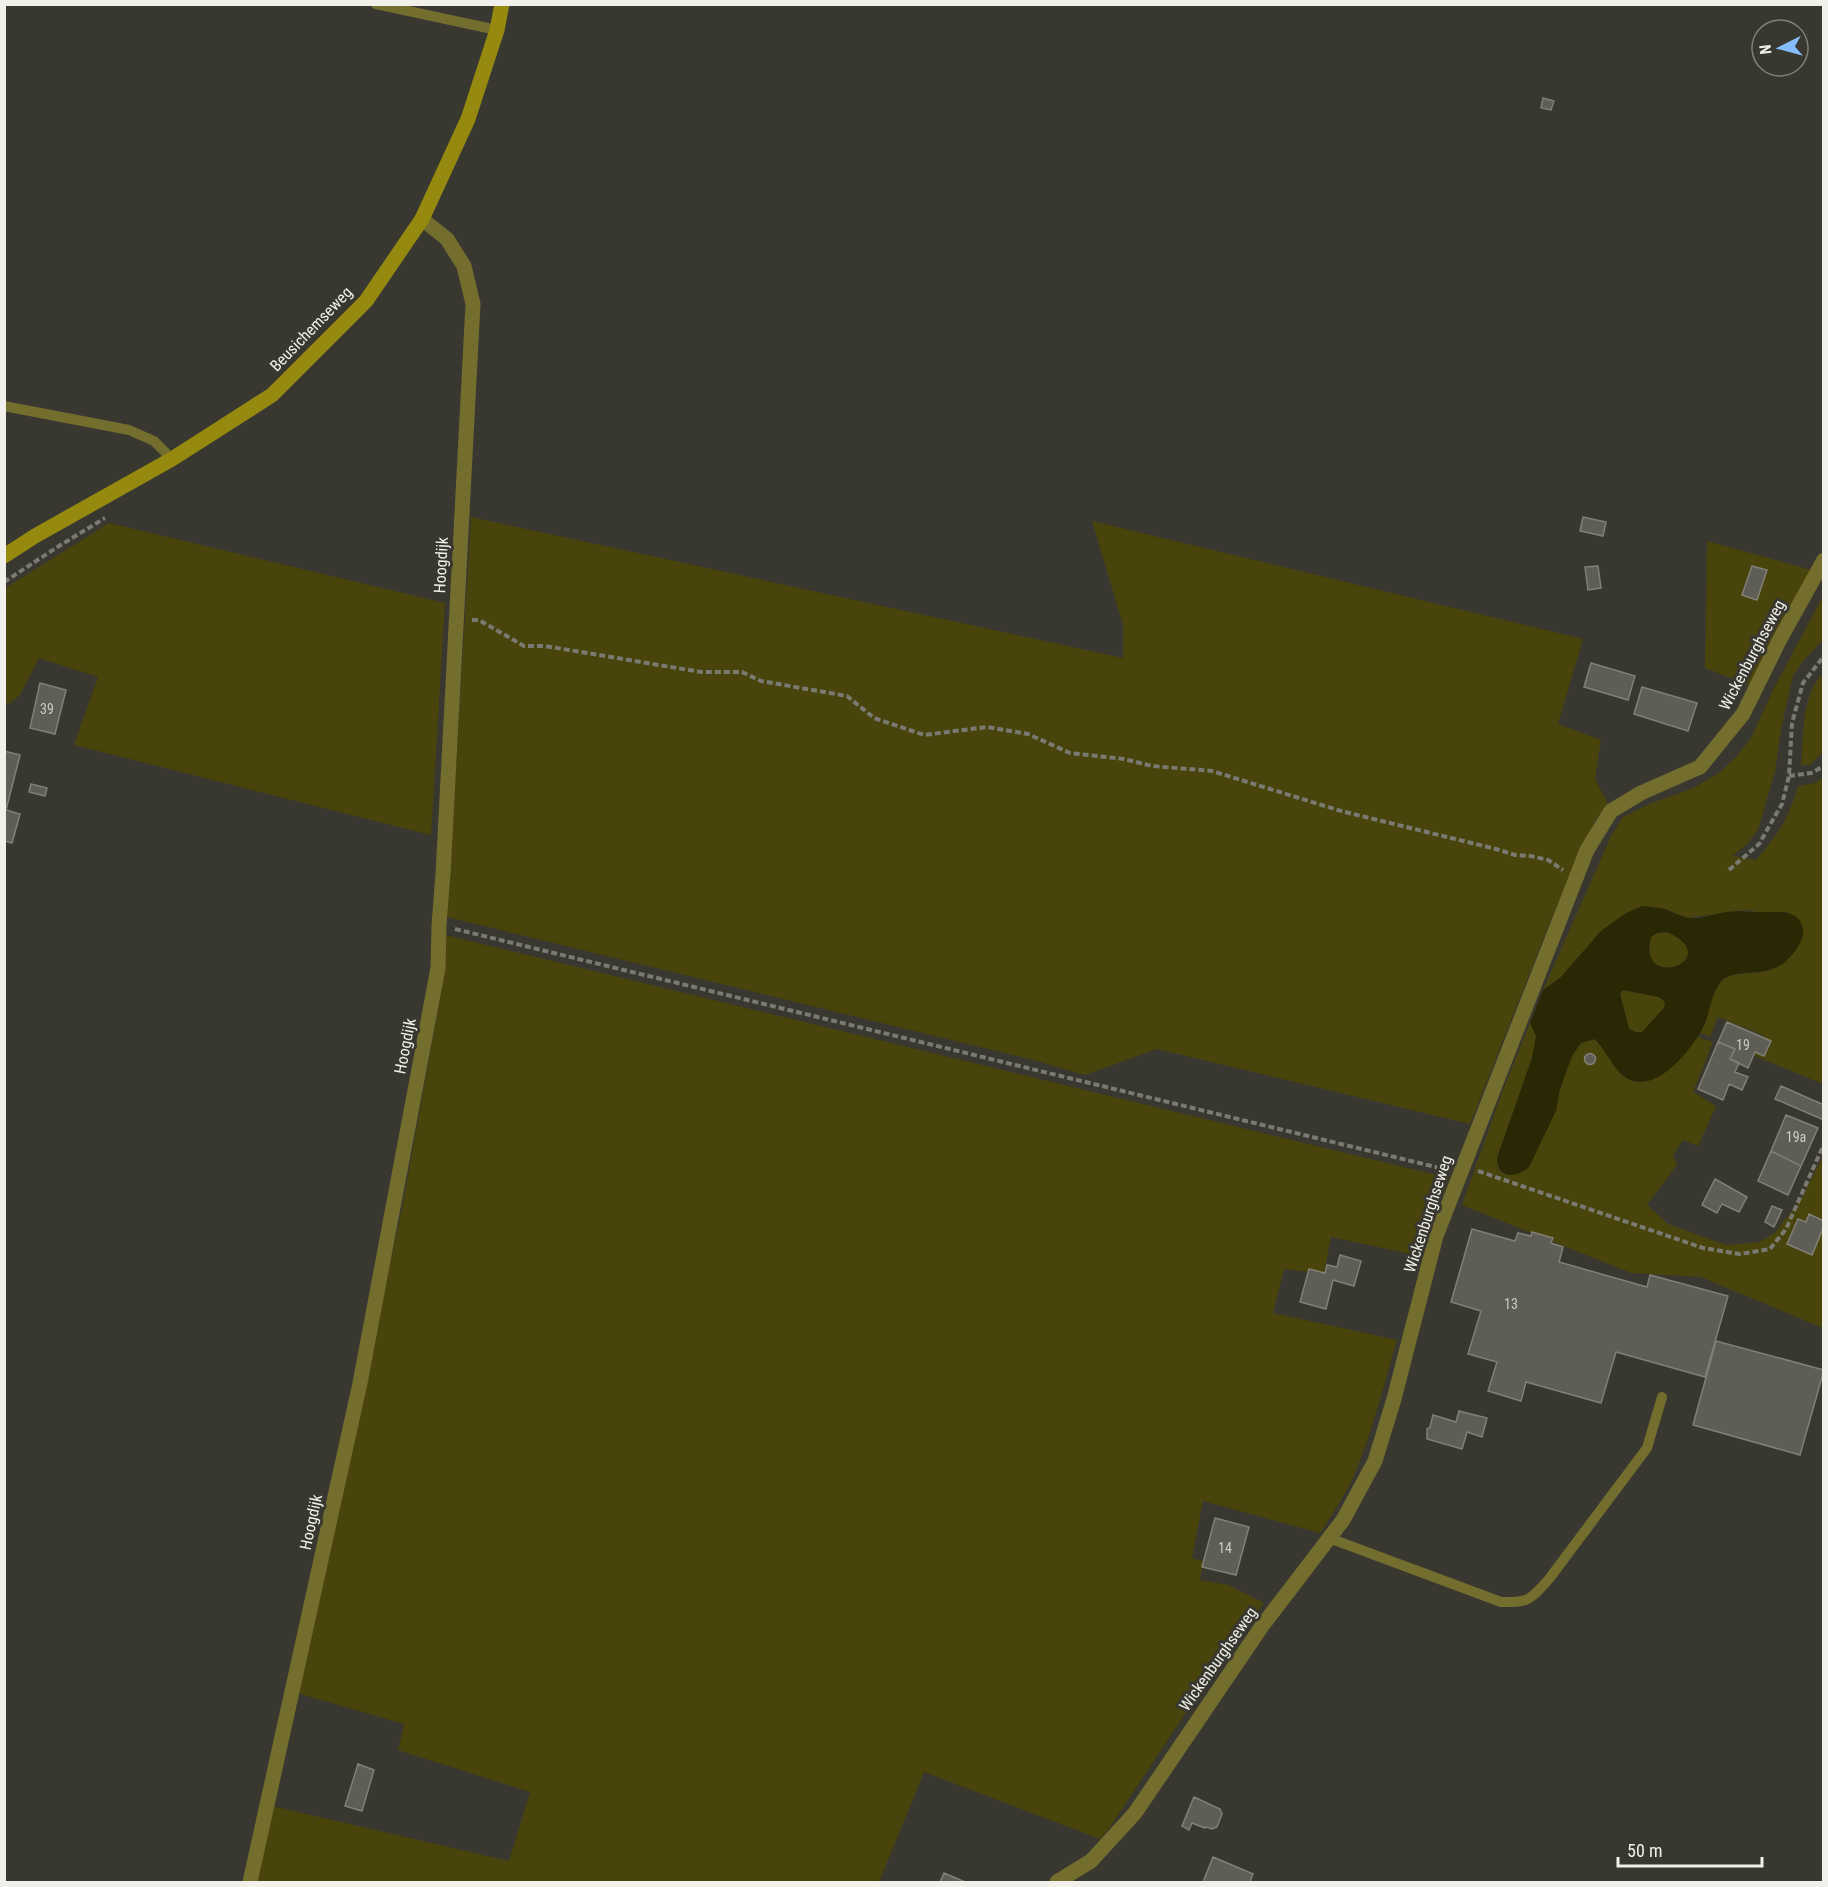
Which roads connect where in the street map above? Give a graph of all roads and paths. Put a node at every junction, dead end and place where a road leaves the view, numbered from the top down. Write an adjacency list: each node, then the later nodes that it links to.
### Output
1 (376, 4): 3 (lane)
2 (502, 4): 3 (street, Beusichemseweg)
3 (497, 30): 4 (street, Beusichemseweg)
4 (422, 219): 6 (street, Beusichemseweg); 11 (street, Hoogdijk)
5 (4, 406): 6 (lane)
6 (172, 459): 8 (street, Beusichemseweg)
7 (108, 517): 10 (path)
8 (4, 556)
9 (1824, 560): 16 (street, Wickenburghseweg)
10 (4, 582)
11 (456, 618): 16 (path); 17 (street, Hoogdijk)
12 (1824, 656): 14 (path)
13 (1824, 766): 14 (path)
14 (1789, 776): 15 (path)
15 (1729, 870)
16 (1577, 874): 19 (street, Wickenburghseweg)
17 (439, 925): 19 (path); 22 (street, Hoogdijk)
18 (1824, 1144): 19 (path)
19 (1461, 1169): 21 (street, Wickenburghseweg)
20 (1662, 1397): 21 (lane)
21 (1329, 1539): 23 (street, Wickenburghseweg)
22 (250, 1882)
23 (1057, 1882)

